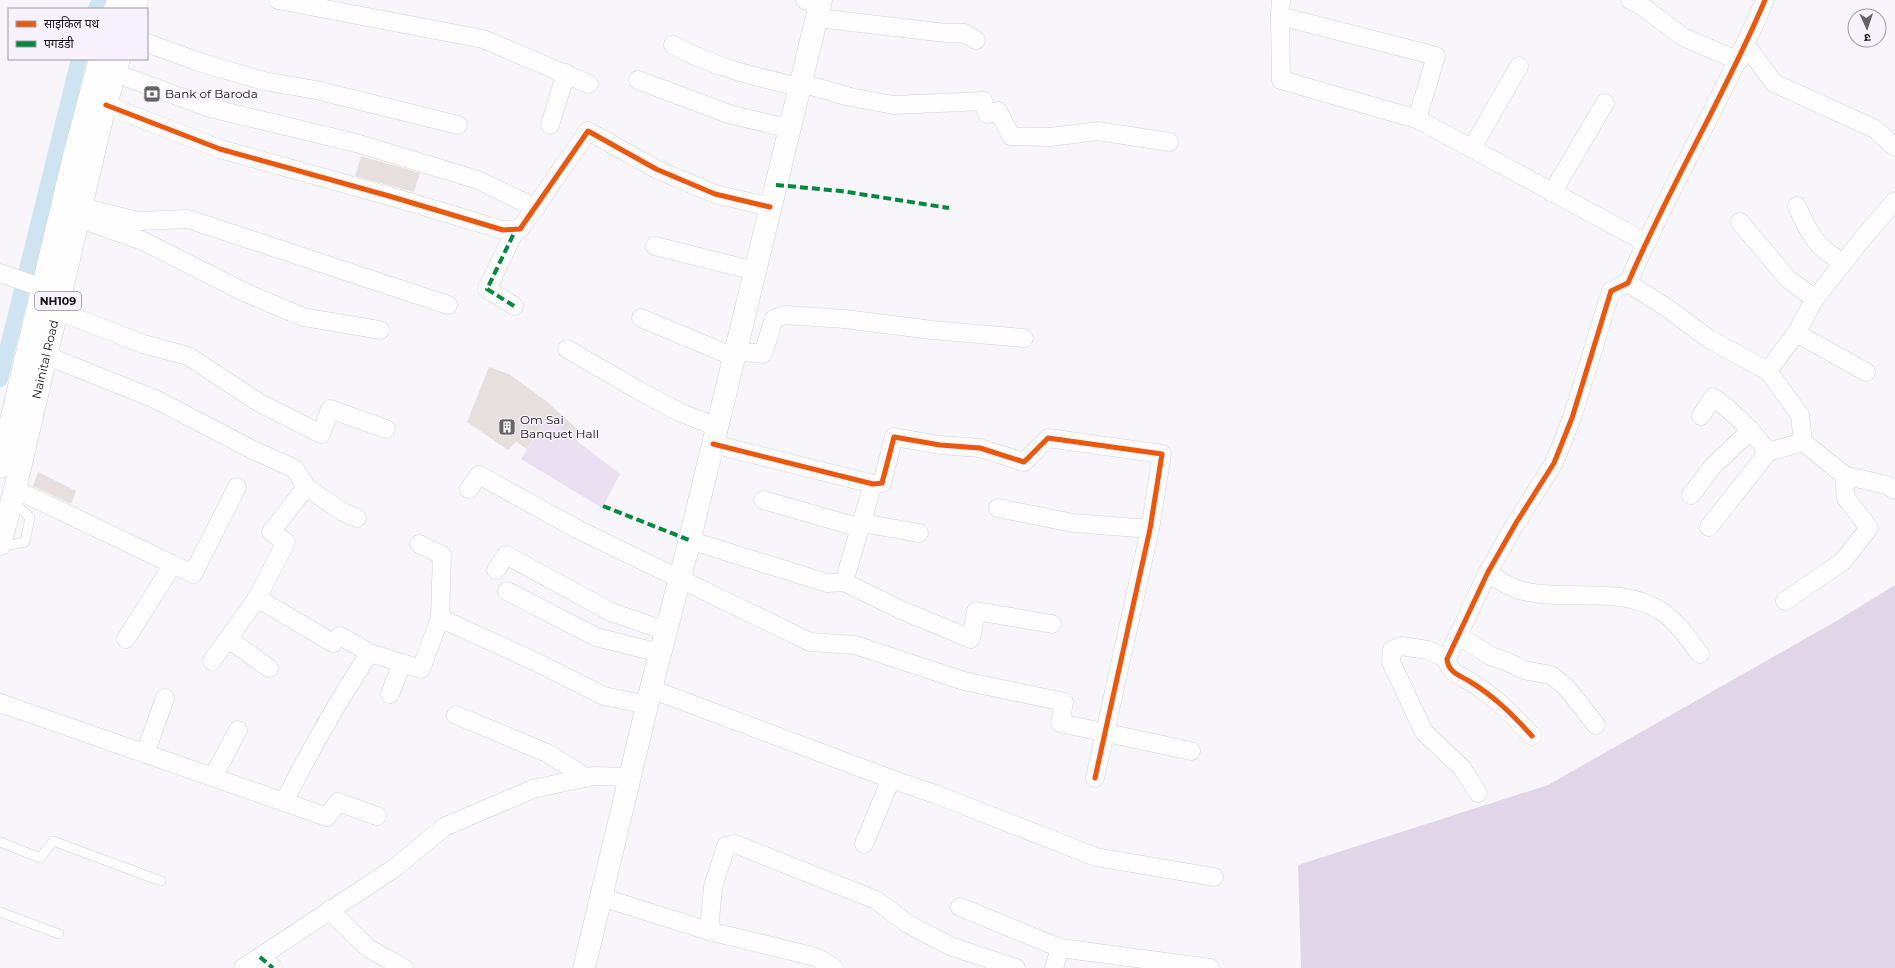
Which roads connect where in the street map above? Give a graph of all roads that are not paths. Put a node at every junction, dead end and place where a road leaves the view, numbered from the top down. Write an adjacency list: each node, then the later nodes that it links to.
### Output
1 (278, 0): 13 (street)
2 (1630, 0): 10 (street)
3 (1765, 0): 9 (street)
4 (816, 5): 6 (street); 16 (main road)
5 (1280, 8): 19 (street); 19 (street)
6 (976, 40)
7 (148, 43): 20 (street)
8 (673, 45): 16 (street)
9 (1746, 45): 10 (street); 24 (street)
10 (1739, 61): 34 (street)
11 (111, 64): 18 (main road, Nainital Road / NH109); 30 (street); 40 (main road, Nainital Road / NH109)
12 (1519, 66): 25 (street)
13 (566, 73): 15 (street); 21 (street)
14 (638, 80): 22 (street)
15 (589, 84)
16 (800, 85): 22 (main road); 23 (street)
17 (1605, 103): 26 (street)
18 (106, 105): 31 (main road, Nainital Road / NH109); 33 (street)
19 (1417, 119): 25 (street)
20 (458, 125)
21 (550, 125)
22 (790, 128): 28 (main road)
23 (1169, 142)
24 (1895, 147)
25 (1472, 148): 26 (street)
26 (1552, 193): 34 (street)
27 (1797, 206): 36 (street)
28 (770, 207): 30 (street); 37 (main road)
29 (1893, 207): 36 (street)
30 (536, 208): 33 (street)
31 (79, 213): 40 (main road, Nainital Road / NH109); 42 (street); 45 (street)
32 (1740, 222): 41 (street)
33 (516, 229): 43 (street)
34 (1645, 242): 39 (street)
35 (656, 246): 37 (street)
36 (1843, 263): 41 (street)
37 (755, 271): 49 (main road)
38 (0, 274): 40 (street)
39 (1628, 283): 51 (street); 81 (street)
40 (42, 291): 50 (main road, Nainital Road / NH109); 54 (street); 59 (main road, Nainital Road / NH109)
41 (1815, 299): 46 (street)
42 (448, 305)
43 (514, 306)
44 (641, 318): 49 (street)
45 (380, 330)
46 (1796, 333): 51 (street); 52 (street)
47 (1024, 338): 49 (street)
48 (567, 349): 56 (street)
49 (734, 354): 56 (main road)
50 (45, 355): 63 (street); 66 (main road, Nainital Road / NH109)
51 (1768, 371): 57 (street)
52 (1866, 372)
53 (1701, 416): 55 (street)
54 (386, 429)
55 (1751, 430): 58 (street); 67 (street)
56 (715, 436): 61 (street); 75 (main road)
57 (1803, 442): 58 (street); 60 (street)
58 (1768, 452): 72 (street)
59 (0, 467)
60 (1844, 475): 65 (street); 86 (street)
61 (873, 484): 71 (street); 73 (street)
62 (237, 487): 79 (street)
63 (306, 487): 70 (street); 85 (street)
64 (469, 489): 82 (street)
65 (1895, 490)
66 (13, 494): 76 (main road, Nainital Road / NH109); 78 (lane); 79 (street)
67 (1691, 495)
68 (763, 500): 71 (street)
69 (998, 508): 73 (street)
70 (357, 518)
71 (862, 525): 74 (street); 83 (street)
72 (1709, 527)
73 (1150, 529): 107 (street)
74 (919, 533)
75 (689, 540): 82 (main road); 83 (street)
76 (0, 544)
77 (419, 544): 87 (street)
78 (0, 547)
79 (173, 564): 91 (street)
80 (496, 570): 89 (street)
81 (1488, 572): 90 (street); 95 (street)
82 (680, 577): 89 (main road); 107 (street)
83 (844, 582): 88 (street)
84 (507, 591): 94 (street)
85 (257, 598): 92 (street); 93 (street)
86 (1785, 601)
87 (440, 618): 98 (street); 101 (street)
88 (1052, 624)
89 (666, 632): 94 (main road)
90 (1458, 636): 96 (street); 105 (street)
91 (126, 639)
92 (228, 639): 97 (street); 99 (street)
93 (370, 653): 98 (street); 117 (street)
94 (660, 653): 101 (main road)
95 (1700, 654)
96 (1447, 659): 108 (street); 116 (street)
97 (212, 661)
98 (402, 663): 100 (street)
99 (269, 668)
100 (390, 694)
101 (649, 697): 112 (main road); 115 (street)
102 (165, 698): 110 (street)
103 (0, 703): 110 (street)
104 (456, 715): 113 (street)
105 (1596, 725)
106 (238, 730): 111 (street)
107 (1107, 732): 109 (street); 114 (street)
108 (1532, 736)
109 (1191, 751)
110 (145, 754): 111 (street)
111 (213, 777): 117 (street)
112 (630, 777): 113 (street); 123 (main road)
113 (587, 778): 125 (street)
114 (1095, 778)
115 (891, 779): 120 (street); 121 (street)
116 (1478, 793)
117 (284, 802): 118 (street)
118 (377, 816)
119 (0, 842): 122 (lane)
120 (864, 844)
121 (1214, 877)
122 (161, 881)
123 (601, 897): 127 (street); 133 (main road)
124 (960, 907): 129 (street)
125 (329, 910): 130 (street); 132 (street)
126 (0, 912): 128 (lane)
127 (709, 931): 134 (street); 135 (street)
128 (58, 934)
129 (1060, 948): 136 (street); 137 (street)
130 (266, 962): 131 (street)
131 (243, 968)
132 (404, 968)
133 (584, 968)
134 (834, 968)
135 (1016, 968)
136 (1054, 968)
137 (1210, 968)

